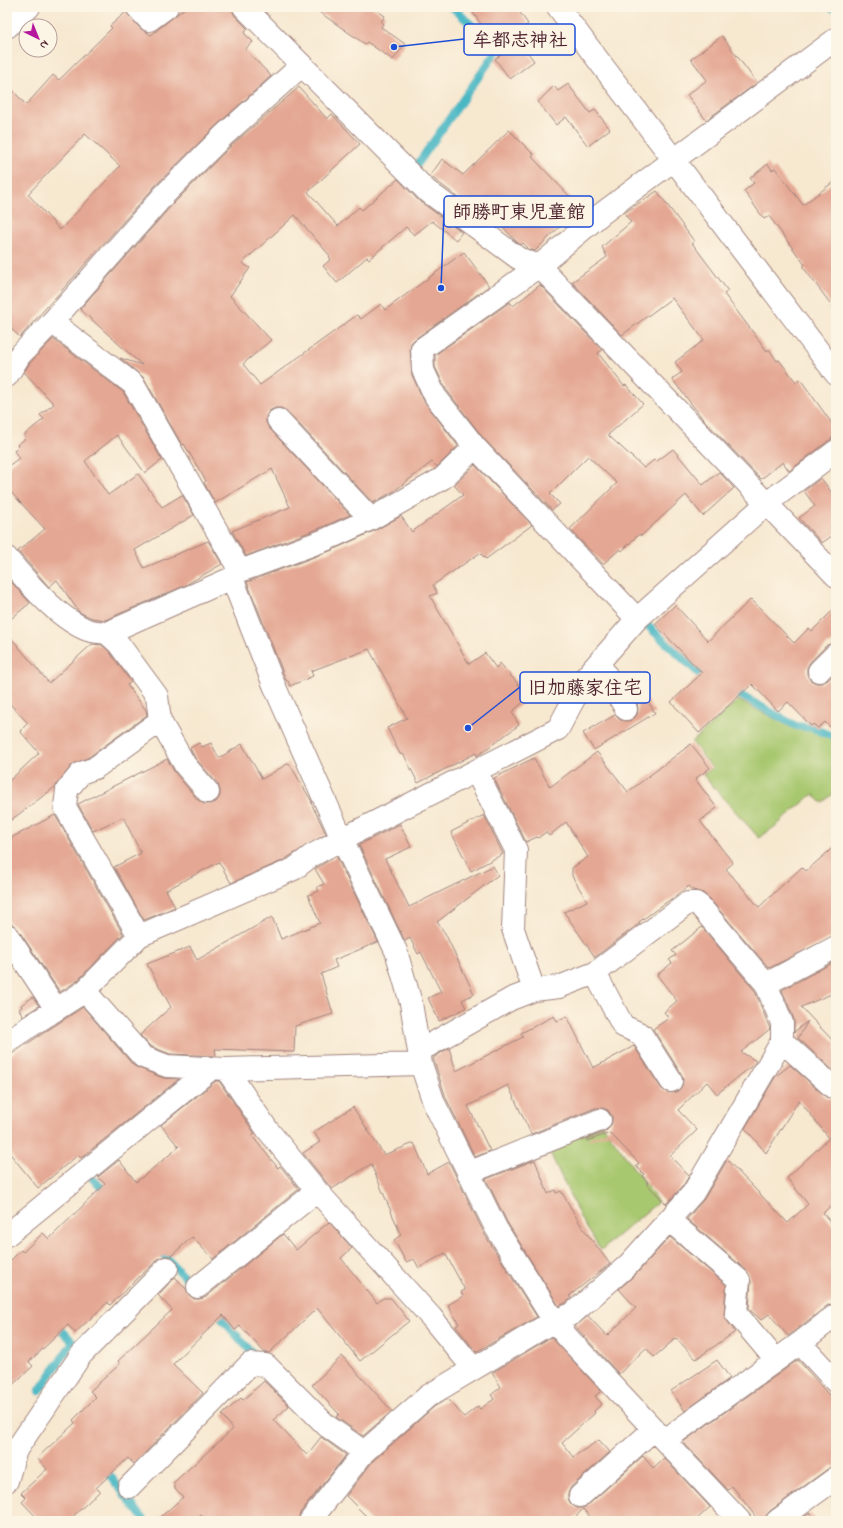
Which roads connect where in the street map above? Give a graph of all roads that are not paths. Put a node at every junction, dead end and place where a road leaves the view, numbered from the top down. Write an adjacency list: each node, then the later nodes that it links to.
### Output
1 (29, 7): 6 (street)
2 (137, 7): 3 (street)
3 (166, 7)
4 (244, 7): 8 (street)
5 (558, 7): 9 (street)
6 (7, 28)
7 (836, 39): 9 (street)
8 (301, 66): 10 (street); 11 (street)
9 (674, 161): 10 (street); 13 (street)
10 (539, 266): 16 (street); 18 (street)
11 (52, 322): 12 (street); 21 (street)
12 (13, 349): 14 (street)
13 (836, 374)
14 (7, 376)
15 (278, 420): 19 (street)
16 (475, 447): 19 (street); 23 (street)
17 (836, 451): 18 (street)
18 (767, 503): 22 (street); 23 (street)
19 (370, 518): 21 (street)
20 (7, 558): 24 (street)
21 (236, 574): 24 (street); 32 (street)
22 (836, 576)
23 (638, 619): 26 (street)
24 (107, 633): 29 (street)
25 (836, 654): 27 (street)
26 (599, 663): 28 (street); 30 (street)
27 (819, 671)
28 (626, 709)
29 (160, 721): 31 (street); 34 (street)
30 (476, 771): 32 (street); 38 (street)
31 (208, 792)
32 (342, 839): 34 (street); 43 (street)
33 (7, 935): 40 (street)
34 (139, 936): 39 (street)
35 (836, 947): 37 (street)
36 (595, 972): 37 (street); 38 (street); 45 (street)
37 (766, 984): 42 (street)
38 (534, 990): 43 (street)
39 (85, 991): 40 (street); 44 (street)
40 (56, 1008): 41 (street)
41 (7, 1041)
42 (782, 1041): 46 (street); 50 (street)
43 (420, 1058): 44 (street); 48 (street)
44 (219, 1069): 49 (street); 51 (street)
45 (671, 1081)
46 (836, 1088)
47 (600, 1120): 48 (street)
48 (468, 1172): 55 (street)
49 (317, 1192): 53 (street); 58 (street)
50 (669, 1220): 55 (street); 57 (street)
51 (7, 1235)
52 (167, 1268): 63 (street)
53 (198, 1287)
54 (836, 1315): 56 (street)
55 (554, 1321): 58 (street); 60 (street)
56 (800, 1343): 57 (street); 59 (street)
57 (775, 1359): 60 (street)
58 (472, 1368): 61 (street)
59 (836, 1382)
60 (659, 1435): 65 (street); 66 (street)
61 (364, 1452): 64 (street); 67 (street)
62 (836, 1478): 68 (street)
63 (7, 1481)
64 (129, 1487)
65 (580, 1496)
66 (727, 1517)
67 (310, 1521)
68 (777, 1521)

